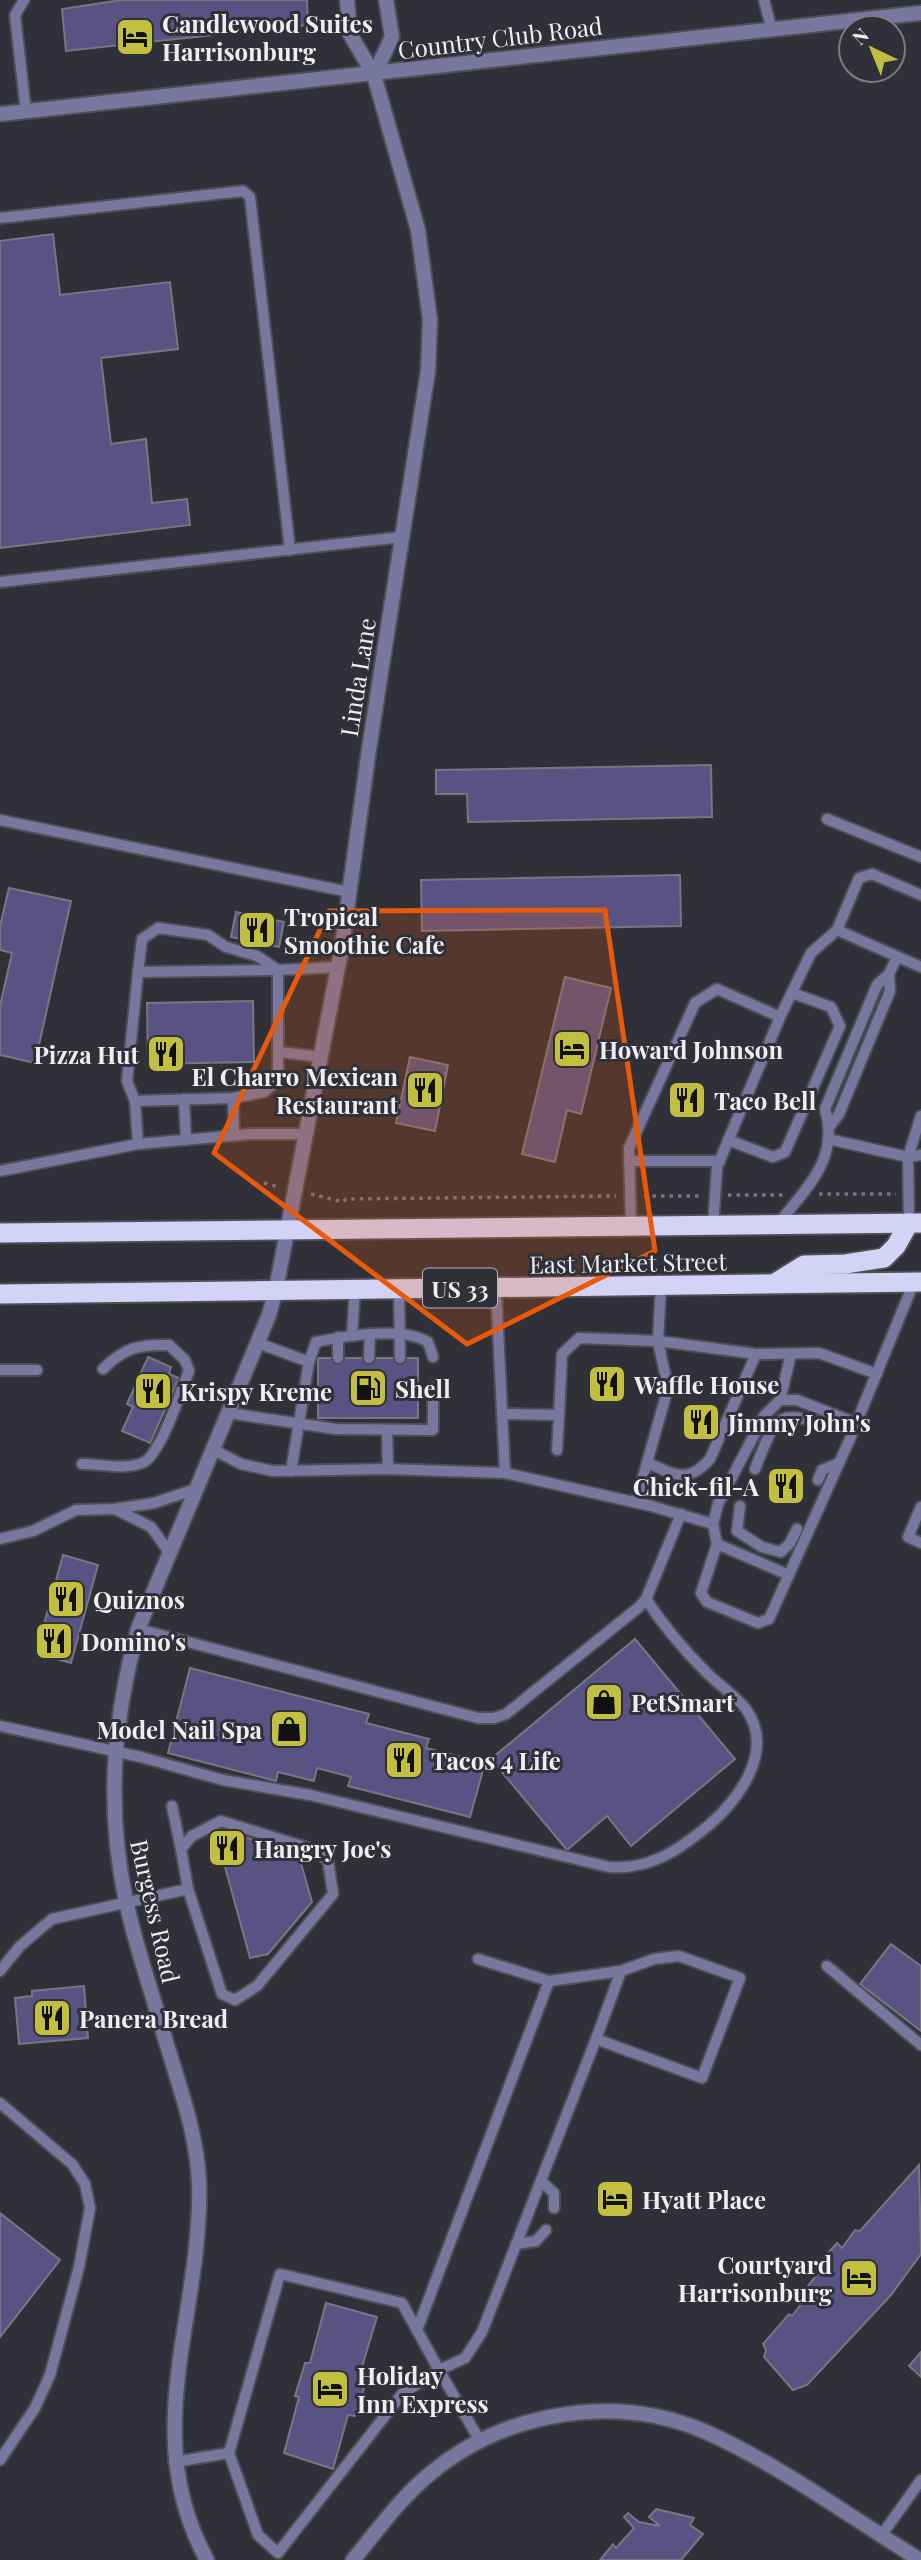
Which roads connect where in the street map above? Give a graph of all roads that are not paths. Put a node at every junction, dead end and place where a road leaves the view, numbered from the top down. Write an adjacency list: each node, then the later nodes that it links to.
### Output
1 (24, 0): 8 (lane)
2 (347, 0): 7 (street, Linda Lane)
3 (386, 0): 7 (street)
4 (764, 0): 6 (lane)
5 (921, 13): 6 (street, Country Club Road)
6 (771, 27): 7 (street, Country Club Road)
7 (374, 75): 8 (street, Country Club Road); 11 (street, Linda Lane)
8 (26, 112): 9 (street, Country Club Road)
9 (0, 114)
10 (0, 218): 12 (lane)
11 (402, 537): 12 (lane); 17 (street, Linda Lane)
12 (290, 550): 13 (lane)
13 (0, 582)
14 (827, 819): 16 (lane)
15 (0, 820): 17 (lane)
16 (921, 858)
17 (349, 891): 21 (street, Linda Lane)
18 (921, 895): 19 (lane)
19 (837, 930): 20 (lane); 25 (lane)
20 (897, 957): 22 (lane); 35 (lane)
21 (338, 967): 23 (lane); 28 (street, Linda Lane)
22 (921, 967)
23 (278, 970): 24 (lane); 24 (lane); 27 (lane)
24 (138, 972): 31 (lane)
25 (792, 993): 26 (lane); 37 (lane)
26 (780, 1017): 37 (lane); 40 (lane)
27 (279, 1052): 28 (lane); 29 (lane)
28 (322, 1057): 33 (street, Linda Lane)
29 (233, 1098): 30 (lane); 34 (lane)
30 (184, 1099): 31 (lane); 36 (lane)
31 (135, 1101): 38 (lane)
32 (921, 1116): 39 (lane)
33 (308, 1134): 34 (lane); 47 (street, Linda Lane)
34 (234, 1135): 36 (lane)
35 (828, 1139): 39 (lane); 44 (lane)
36 (186, 1140): 38 (lane)
37 (729, 1140): 41 (lane)
38 (138, 1144): 42 (lane)
39 (917, 1155): 43 (lane)
40 (629, 1161): 41 (lane); 45 (lane)
41 (720, 1161): 46 (lane)
42 (0, 1171)
43 (915, 1223): 44 (highway, East Market Street); 50 (highway)
44 (777, 1225): 46 (highway, East Market Street)
45 (631, 1226): 46 (highway, East Market Street); 47 (highway, East Market Street)
46 (713, 1226)
47 (288, 1230): 48 (highway, East Market Street); 54 (street, Linda Lane)
48 (0, 1233)
49 (919, 1278): 50 (highway, East Market Street / US 33); 73 (lane)
50 (775, 1284): 51 (highway, East Market Street / US 33)
51 (661, 1285): 53 (highway, East Market Street / US 33); 61 (lane)
52 (355, 1288): 54 (highway, East Market Street / US 33); 55 (highway, East Market Street / US 33); 59 (lane)
53 (496, 1288): 55 (highway, East Market Street / US 33); 77 (lane)
54 (276, 1289): 56 (highway, East Market Street / US 33); 62 (street, Burgess Road)
55 (400, 1289): 58 (lane)
56 (0, 1294)
57 (370, 1335): 58 (lane); 59 (lane); 67 (lane)
58 (400, 1335): 65 (lane); 68 (lane)
59 (352, 1336): 60 (lane)
60 (338, 1337): 66 (lane); 69 (lane)
61 (658, 1341): 63 (lane); 78 (lane); 86 (lane)
62 (258, 1343): 69 (lane); 76 (street, Burgess Road)
63 (757, 1354): 64 (lane); 86 (lane)
64 (791, 1354): 73 (lane); 75 (lane)
65 (433, 1357)
66 (338, 1358)
67 (369, 1358)
68 (400, 1358)
69 (309, 1362): 81 (lane)
70 (103, 1369): 88 (lane)
71 (0, 1370): 72 (lane)
72 (37, 1370)
73 (877, 1374): 80 (lane)
74 (433, 1388): 83 (lane)
75 (780, 1400): 80 (lane); 100 (lane)
76 (228, 1413): 81 (lane); 84 (street, Burgess Road)
77 (502, 1414): 78 (lane); 92 (lane)
78 (559, 1415): 85 (lane)
79 (401, 1418): 83 (lane)
80 (852, 1422): 87 (lane); 90 (lane)
81 (299, 1425): 82 (lane); 91 (lane)
82 (387, 1430): 83 (lane); 89 (lane)
83 (401, 1430)
84 (212, 1449): 91 (lane); 94 (street, Burgess Road)
85 (557, 1450)
86 (648, 1463): 95 (lane)
87 (839, 1463): 93 (lane); 106 (lane)
88 (82, 1464)
89 (388, 1469): 91 (lane); 92 (lane)
90 (755, 1469)
91 (291, 1471)
92 (505, 1473): 95 (lane)
93 (818, 1480)
94 (196, 1489): 98 (lane); 105 (street, Burgess Road)
95 (636, 1502): 99 (lane)
96 (740, 1506): 101 (lane)
97 (921, 1507): 103 (lane)
98 (114, 1509): 102 (lane); 105 (lane)
99 (681, 1514): 100 (lane); 107 (lane)
100 (713, 1524): 104 (lane)
101 (796, 1529)
102 (0, 1539)
103 (921, 1543)
104 (717, 1544): 106 (lane); 106 (lane)
105 (169, 1552): 108 (street, Burgess Road)
106 (789, 1575)
107 (646, 1599): 108 (lane); 110 (lane)
108 (138, 1629): 110 (street, Burgess Road)
109 (0, 1726): 110 (lane)
110 (114, 1751): 114 (street, Burgess Road)
111 (172, 1806): 112 (lane)
112 (181, 1849): 113 (lane); 113 (lane)
113 (188, 1889): 114 (lane)
114 (126, 1901): 117 (lane); 132 (street, Burgess Road)
115 (478, 1959): 119 (lane)
116 (827, 1966): 121 (lane)
117 (0, 1971)
118 (621, 1971): 119 (lane); 120 (lane); 120 (lane)
119 (549, 1981): 127 (lane)
120 (596, 2039): 123 (lane)
121 (921, 2045)
122 (0, 2104): 131 (lane)
123 (541, 2181): 124 (lane); 126 (lane)
124 (554, 2208)
125 (546, 2230): 126 (lane)
126 (516, 2244): 128 (lane)
127 (417, 2330): 128 (lane); 130 (lane)
128 (439, 2371): 129 (lane); 130 (lane)
129 (480, 2441): 134 (street); 136 (street)
130 (229, 2454): 132 (lane)
131 (0, 2460)
132 (174, 2462): 135 (street, Burgess Road)
133 (921, 2480): 134 (lane)
134 (881, 2536): 137 (street)
135 (207, 2560)
136 (354, 2560)
137 (920, 2560)

